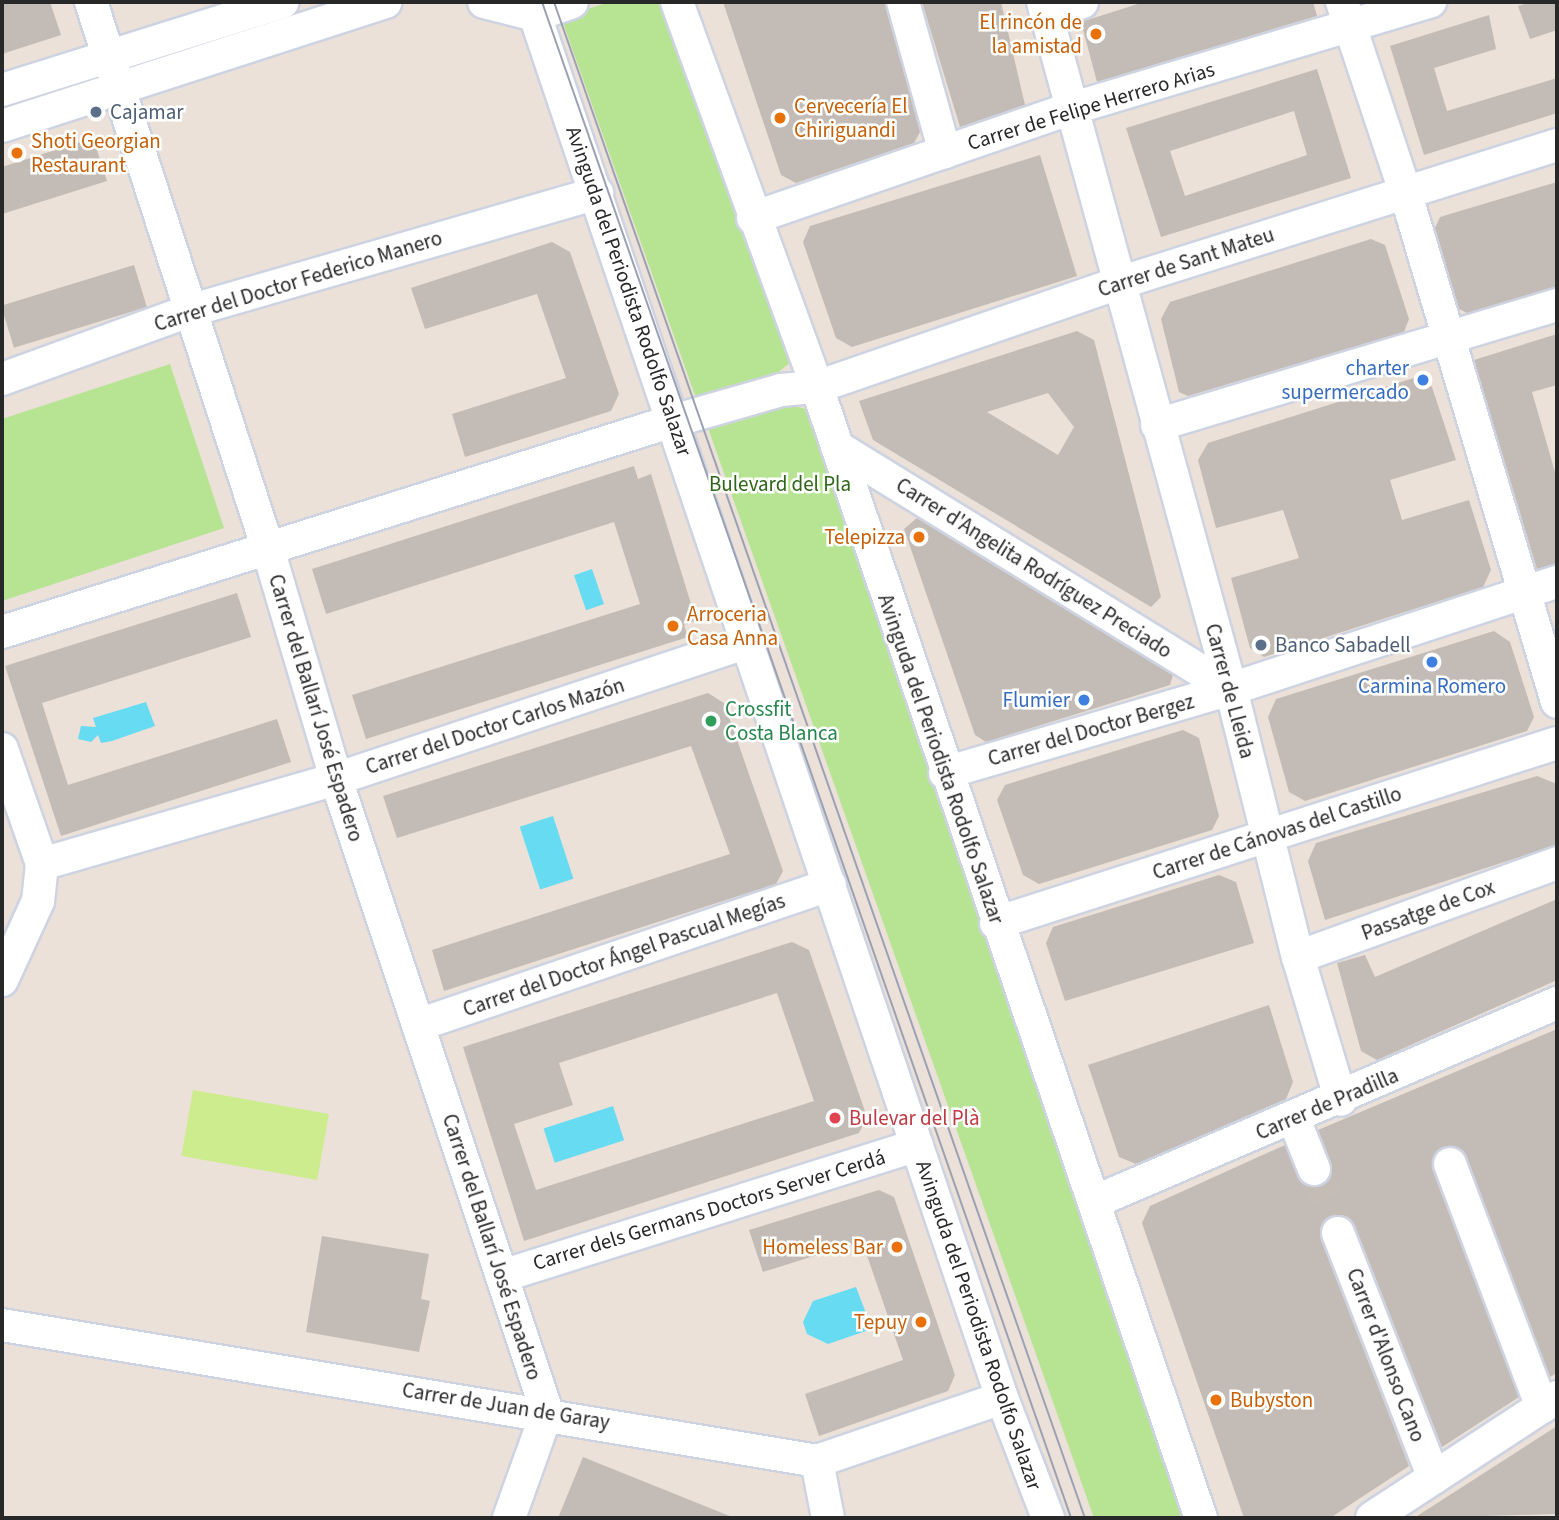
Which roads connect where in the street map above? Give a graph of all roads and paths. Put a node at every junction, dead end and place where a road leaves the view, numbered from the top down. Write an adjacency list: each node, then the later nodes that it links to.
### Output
1 (91, 2): 13 (street, Carrer del Ballarí José Espadero)
2 (282, 2): 13 (street)
3 (385, 2): 14 (street)
4 (484, 2): 11 (street)
5 (572, 2): 11 (street)
6 (677, 2): 22 (street, Avinguda del Periodista Rodolfo Salazar)
7 (903, 2): 19 (street)
8 (1082, 2): 10 (street)
9 (1430, 2): 12 (street, Carrer de Felipe Herrero Arias)
10 (1045, 8): 16 (street, Carrer de Lleida)
11 (535, 15): 21 (street, Avinguda del Periodista Rodolfo Salazar)
12 (1345, 15): 16 (street, Carrer de Felipe Herrero Arias); 20 (street)
13 (107, 58): 14 (street, Carrer del Ballarí José Espadero); 15 (street)
14 (117, 89): 17 (street); 25 (street, Carrer del Ballarí José Espadero)
15 (2, 90)
16 (1070, 109): 19 (street, Carrer de Felipe Herrero Arias); 23 (street, Carrer de Lleida)
17 (2, 126)
18 (1557, 145): 20 (street, Carrer de Sant Mateu)
19 (945, 152): 22 (street, Carrer de Felipe Herrero Arias)
20 (1405, 191): 23 (street, Carrer de Sant Mateu); 26 (street)
21 (597, 193): 25 (street, Carrer del Doctor Federico Manero); 29 (street, Avinguda del Periodista Rodolfo Salazar)
22 (753, 218): 28 (street, Avinguda del Periodista Rodolfo Salazar)
23 (1116, 284): 28 (street, Carrer de Sant Mateu); 30 (street, Carrer de Lleida)
24 (1557, 305): 26 (street)
25 (189, 311): 27 (street, Carrer del Doctor Federico Manero); 32 (street, Carrer del Ballarí José Espadero)
26 (1449, 339): 30 (street); 34 (street)
27 (2, 379)
28 (817, 387): 29 (street, Carrer de Sant Mateu); 31 (street, Avinguda del Periodista Rodolfo Salazar)
29 (673, 421): 32 (street, Carrer de Sant Mateu); 36 (street, Avinguda del Periodista Rodolfo Salazar)
30 (1157, 425): 37 (street, Carrer de Lleida)
31 (837, 447): 37 (street, Carrer d'Angelita Rodríguez Preciado); 41 (street, Avinguda del Periodista Rodolfo Salazar)
32 (268, 549): 35 (street, Carrer de Sant Mateu); 42 (street, Carrer del Ballarí José Espadero)
33 (1557, 582): 34 (street, Carrer del Doctor Bergez)
34 (1524, 592): 37 (street, Carrer del Doctor Bergez); 38 (street)
35 (2, 632)
36 (746, 643): 42 (street, Carrer del Doctor Carlos Mazón); 46 (street, Avinguda del Periodista Rodolfo Salazar)
37 (1231, 689): 41 (street, Carrer del Doctor Bergez); 43 (street, Carrer de Lleida)
38 (1557, 702)
39 (1557, 743): 43 (street, Carrer de Cánovas del Castillo)
40 (2, 749): 45 (street)
41 (945, 773): 47 (street, Avinguda del Periodista Rodolfo Salazar)
42 (336, 779): 45 (street, Carrer del Doctor Carlos Mazón); 51 (street, Carrer del Ballarí José Espadero)
43 (1267, 836): 47 (street, Carrer de Cánovas del Castillo); 48 (street, Carrer de Lleida)
44 (1557, 863): 48 (street, Passatge de Cox)
45 (42, 864): 49 (street)
46 (830, 885): 51 (street, Carrer del Doctor Ángel Pascual Megías); 54 (street, Avinguda del Periodista Rodolfo Salazar)
47 (996, 923): 57 (street, Avinguda del Periodista Rodolfo Salazar)
48 (1298, 957): 52 (street, Carrer de Lleida)
49 (2, 980)
50 (1557, 1003): 52 (street, Carrer de Pradilla)
51 (418, 1025): 59 (street, Carrer del Ballarí José Espadero)
52 (1341, 1100): 53 (street, Carrer de Pradilla)
53 (1294, 1119): 56 (street); 57 (street, Carrer de Pradilla)
54 (917, 1145): 59 (street, Carrer dels Germans Doctors Server Cerdá); 61 (street, Avinguda del Periodista Rodolfo Salazar)
55 (1450, 1164): 62 (street)
56 (1314, 1169)
57 (1094, 1202): 70 (street, Avinguda del Periodista Rodolfo Salazar)
58 (1338, 1233): 65 (street, Carrer d'Alonso Cano)
59 (502, 1276): 63 (street, Carrer del Ballarí José Espadero)
60 (2, 1325): 63 (street, Carrer de Juan de Garay)
61 (1002, 1398): 64 (street, Carrer de Juan de Garay); 69 (street, Avinguda del Periodista Rodolfo Salazar)
62 (1549, 1402): 65 (street)
63 (547, 1412): 64 (street, Carrer de Juan de Garay); 67 (street)
64 (817, 1461): 68 (street)
65 (1434, 1478): 66 (street)
66 (1386, 1515)
67 (509, 1518)
68 (828, 1518)
69 (1048, 1518)
70 (1201, 1518)

